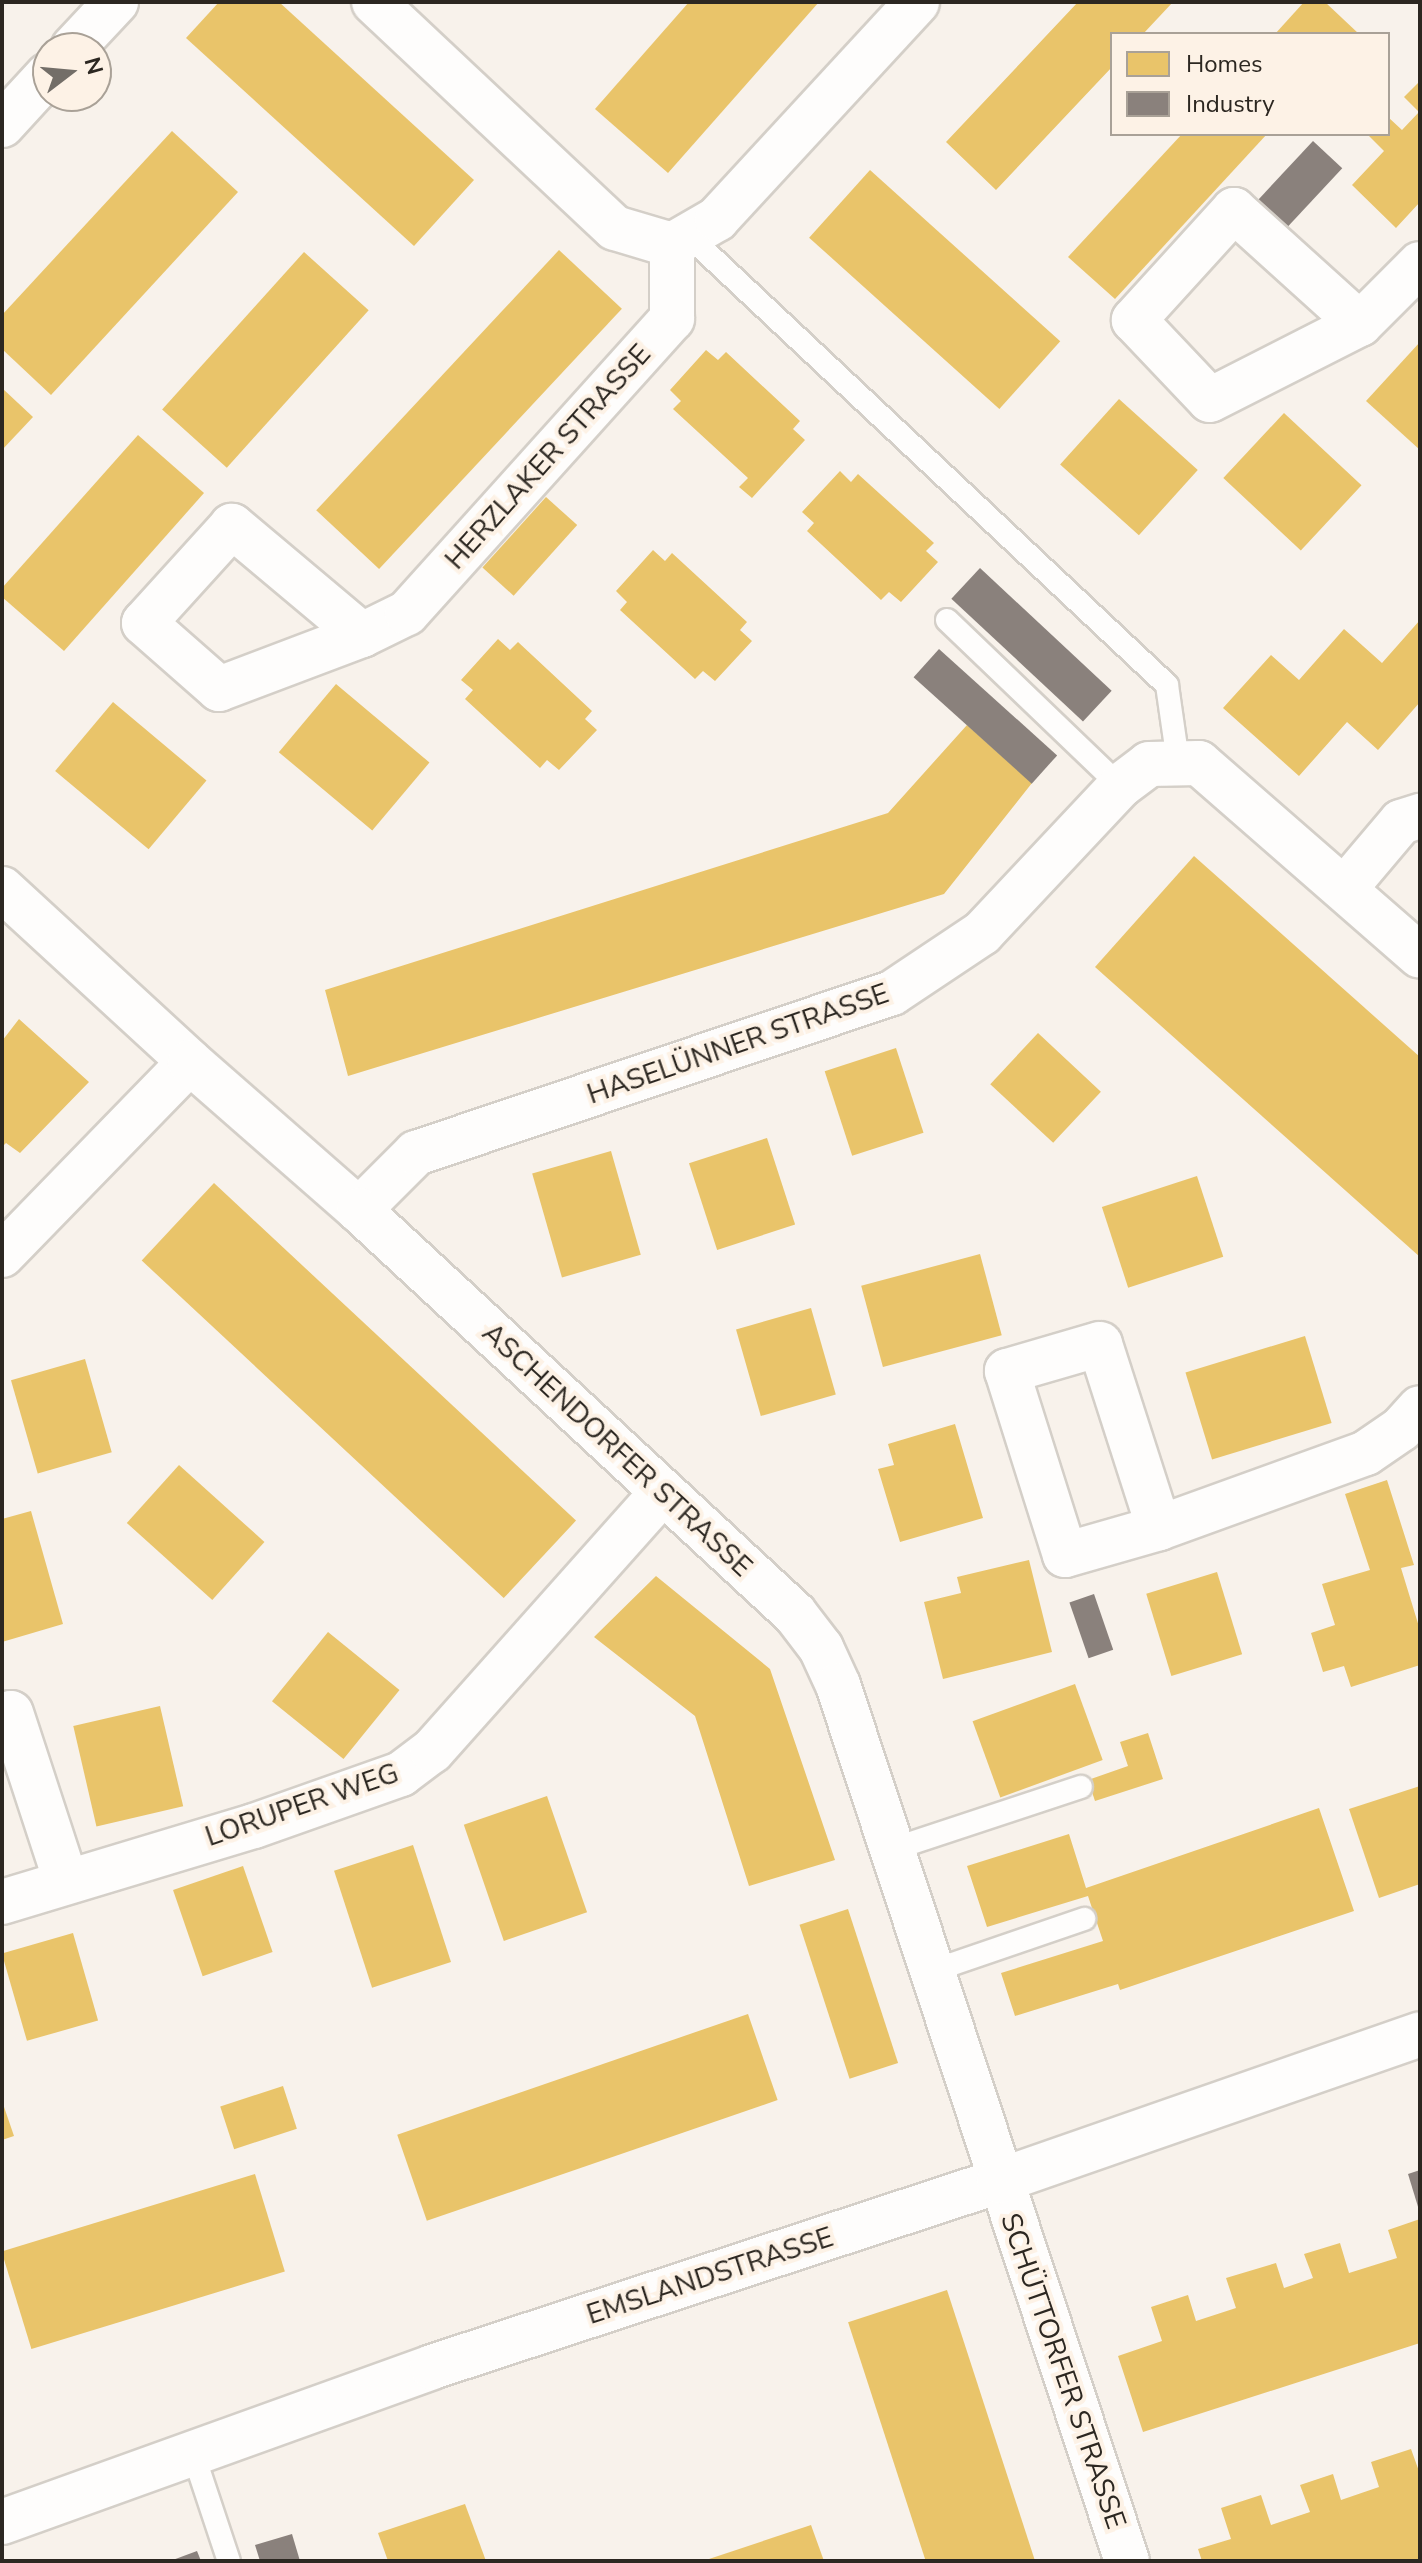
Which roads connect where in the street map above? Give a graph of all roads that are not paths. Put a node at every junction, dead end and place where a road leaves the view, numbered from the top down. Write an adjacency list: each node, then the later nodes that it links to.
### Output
1 (116, 2): 4 (street)
2 (374, 2): 7 (street)
3 (917, 2): 7 (street)
4 (88, 32)
5 (32, 92): 6 (street)
6 (2, 125)
7 (682, 242): 11 (street, HERZLAKER STRASSE); 12 (lane)
8 (1420, 264): 9 (street)
9 (1360, 324): 9 (street)
10 (947, 620): 13 (lane)
11 (362, 635)
12 (1178, 761): 13 (street, HASELÜNNER STRASSE); 15 (street)
13 (1120, 786): 19 (street, HASELÜNNER STRASSE)
14 (1420, 816): 15 (street)
15 (1346, 887): 17 (street)
16 (2, 889): 18 (street)
17 (1420, 956)
18 (190, 1062): 19 (street, ASCHENDORFER STRASSE); 20 (street)
19 (359, 1210): 22 (street, ASCHENDORFER STRASSE)
20 (2, 1255)
21 (1420, 1408): 23 (street)
22 (663, 1492): 26 (street, ASCHENDORFER STRASSE); 27 (street, LORUPER WEG)
23 (1159, 1528): 23 (street)
24 (2, 1716): 27 (street)
25 (1081, 1787): 26 (lane)
26 (890, 1850): 30 (street, ASCHENDORFER STRASSE)
27 (66, 1881): 28 (street, LORUPER WEG)
28 (2, 1902)
29 (1084, 1919): 30 (lane)
30 (932, 1971): 32 (street, ASCHENDORFER STRASSE)
31 (1420, 2034): 32 (street, EMSLANDSTRASSE)
32 (999, 2181): 33 (street, EMSLANDSTRASSE); 36 (street, SCHÜTTORFER STRASSE)
33 (193, 2453): 34 (street, EMSLANDSTRASSE); 35 (lane)
34 (2, 2522)
35 (229, 2561)
36 (1127, 2561)

